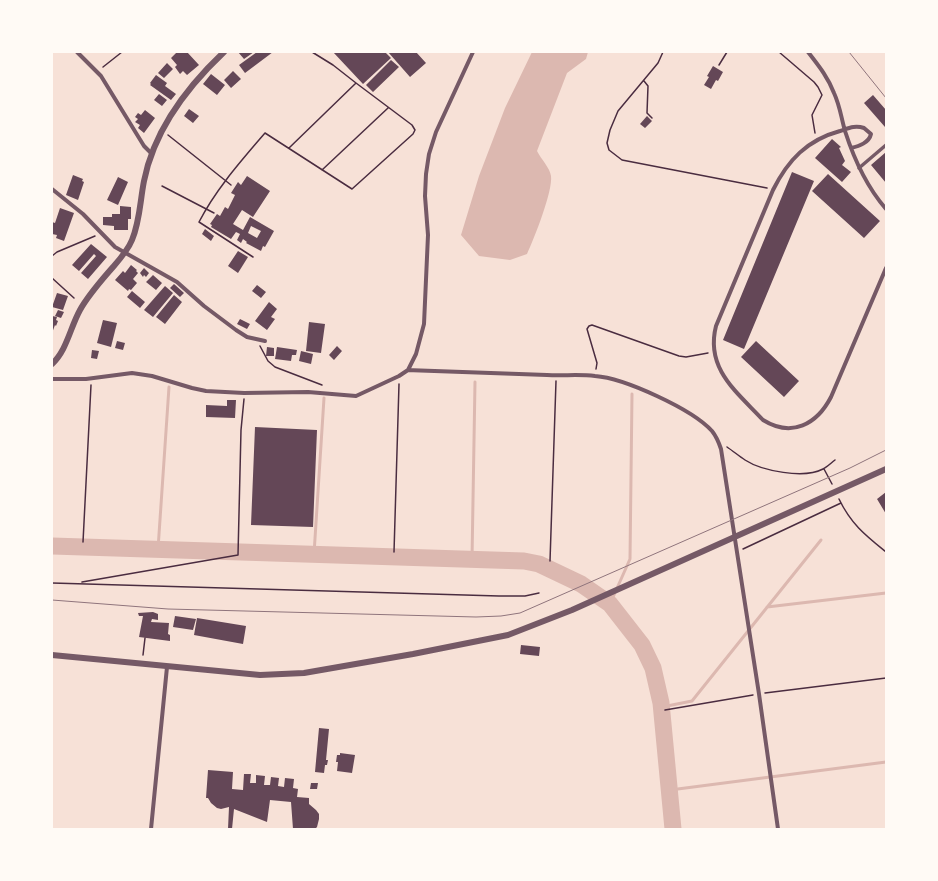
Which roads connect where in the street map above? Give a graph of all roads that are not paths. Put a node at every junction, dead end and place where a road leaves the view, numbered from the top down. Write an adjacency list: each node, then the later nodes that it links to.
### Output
1 (77, 52): 8 (street)
2 (224, 52): 8 (street)
3 (473, 52): 16 (street)
4 (808, 52): 5 (street)
5 (845, 130): 7 (street); 7 (street); 13 (street)
6 (886, 145): 9 (street)
7 (851, 148): 9 (street)
8 (152, 153): 12 (street)
9 (859, 168): 11 (street)
10 (52, 189): 12 (street)
11 (886, 209)
12 (124, 253): 14 (street); 15 (street)
13 (886, 268)
14 (265, 341)
15 (52, 364)
16 (408, 370): 17 (street); 22 (street)
17 (52, 378)
18 (886, 469): 20 (street)
19 (52, 655): 20 (street)
20 (167, 667): 21 (street)
21 (151, 829)
22 (778, 829)

